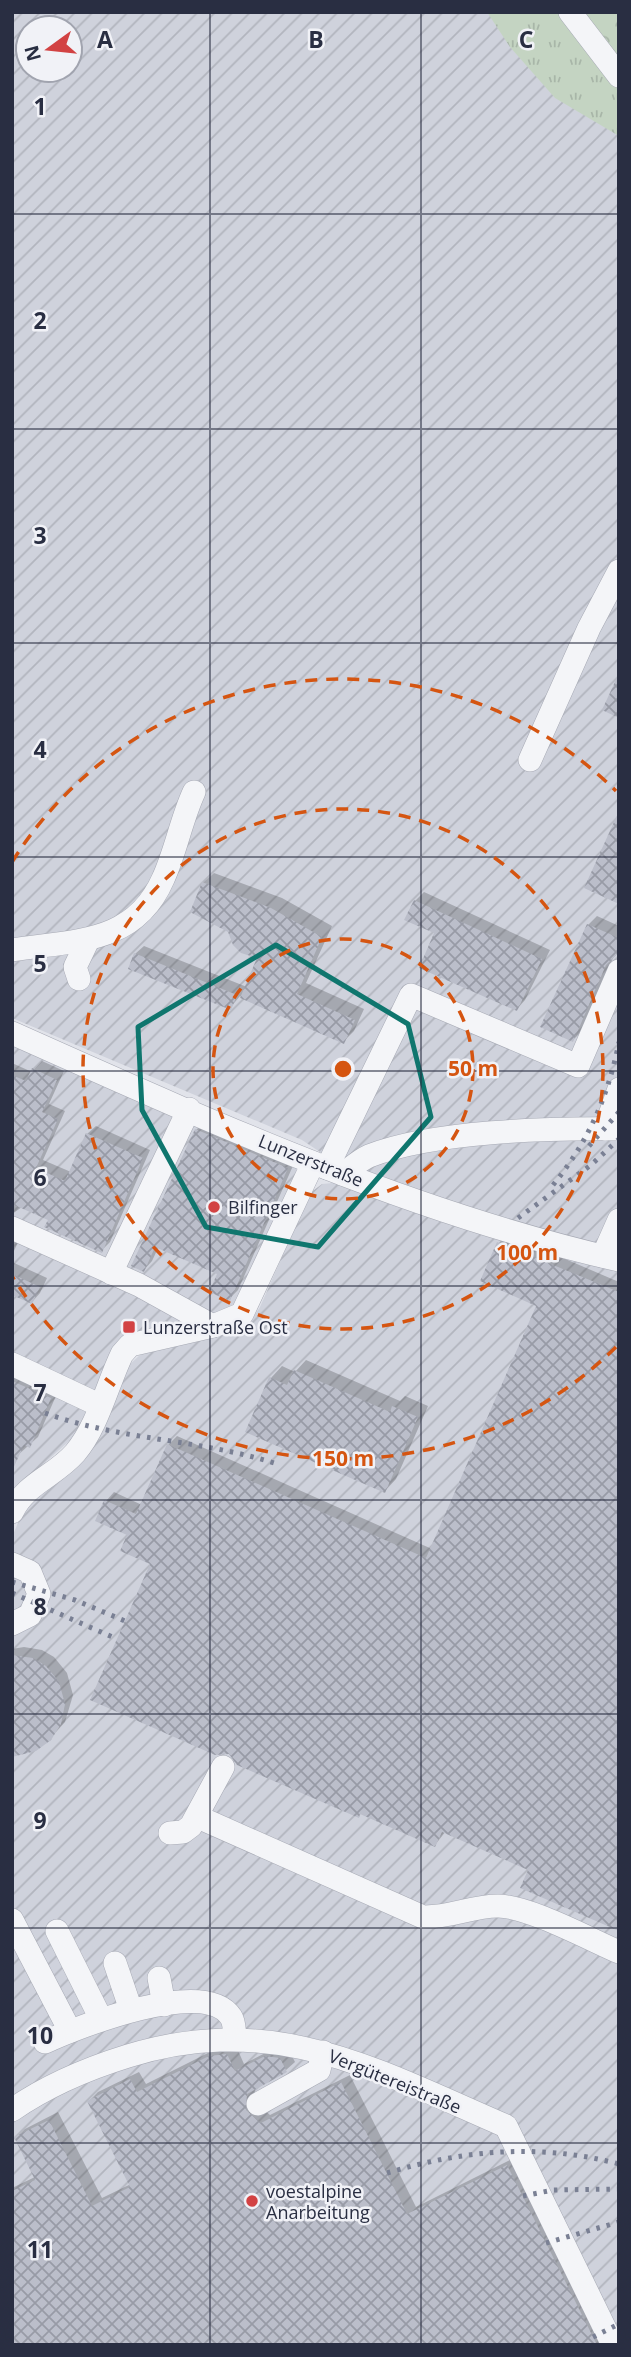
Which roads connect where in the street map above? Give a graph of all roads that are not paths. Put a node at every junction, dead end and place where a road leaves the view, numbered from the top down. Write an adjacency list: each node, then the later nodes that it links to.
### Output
1 (570, 12): 2 (street)
2 (619, 76)
3 (619, 571): 4 (street)
4 (530, 760)
5 (194, 792): 6 (street)
6 (88, 940): 7 (street); 9 (street)
7 (12, 950)
8 (619, 971): 14 (street)
9 (79, 979)
10 (12, 1033): 12 (street, Lunzerstraße)
11 (619, 1089): 13 (street)
12 (189, 1110): 14 (street, Lunzerstraße); 18 (street)
13 (612, 1129): 14 (street)
14 (328, 1168): 17 (street, Lunzerstraße); 19 (street)
15 (619, 1220): 17 (street)
16 (12, 1228): 18 (street)
17 (611, 1258)
18 (111, 1273): 19 (street)
19 (213, 1326): 21 (street)
20 (12, 1364): 21 (street)
21 (99, 1405): 22 (street)
22 (18, 1494)
23 (12, 1564): 24 (street)
24 (12, 1623)
25 (223, 1767): 26 (street)
26 (198, 1817): 27 (street); 30 (street)
27 (170, 1833)
28 (12, 1920): 36 (street)
29 (57, 1931): 35 (street)
30 (619, 1952)
31 (114, 1964): 34 (street)
32 (159, 1978): 33 (street)
33 (164, 2005): 34 (street); 37 (street)
34 (131, 2010): 35 (street)
35 (101, 2019): 36 (street)
36 (70, 2031): 38 (street)
37 (235, 2038): 39 (street, Vergütereistraße); 41 (street, Vergütereistraße)
38 (45, 2042)
39 (323, 2052): 40 (street); 42 (street, Vergütereistraße)
40 (258, 2104)
41 (12, 2110)
42 (613, 2345)

